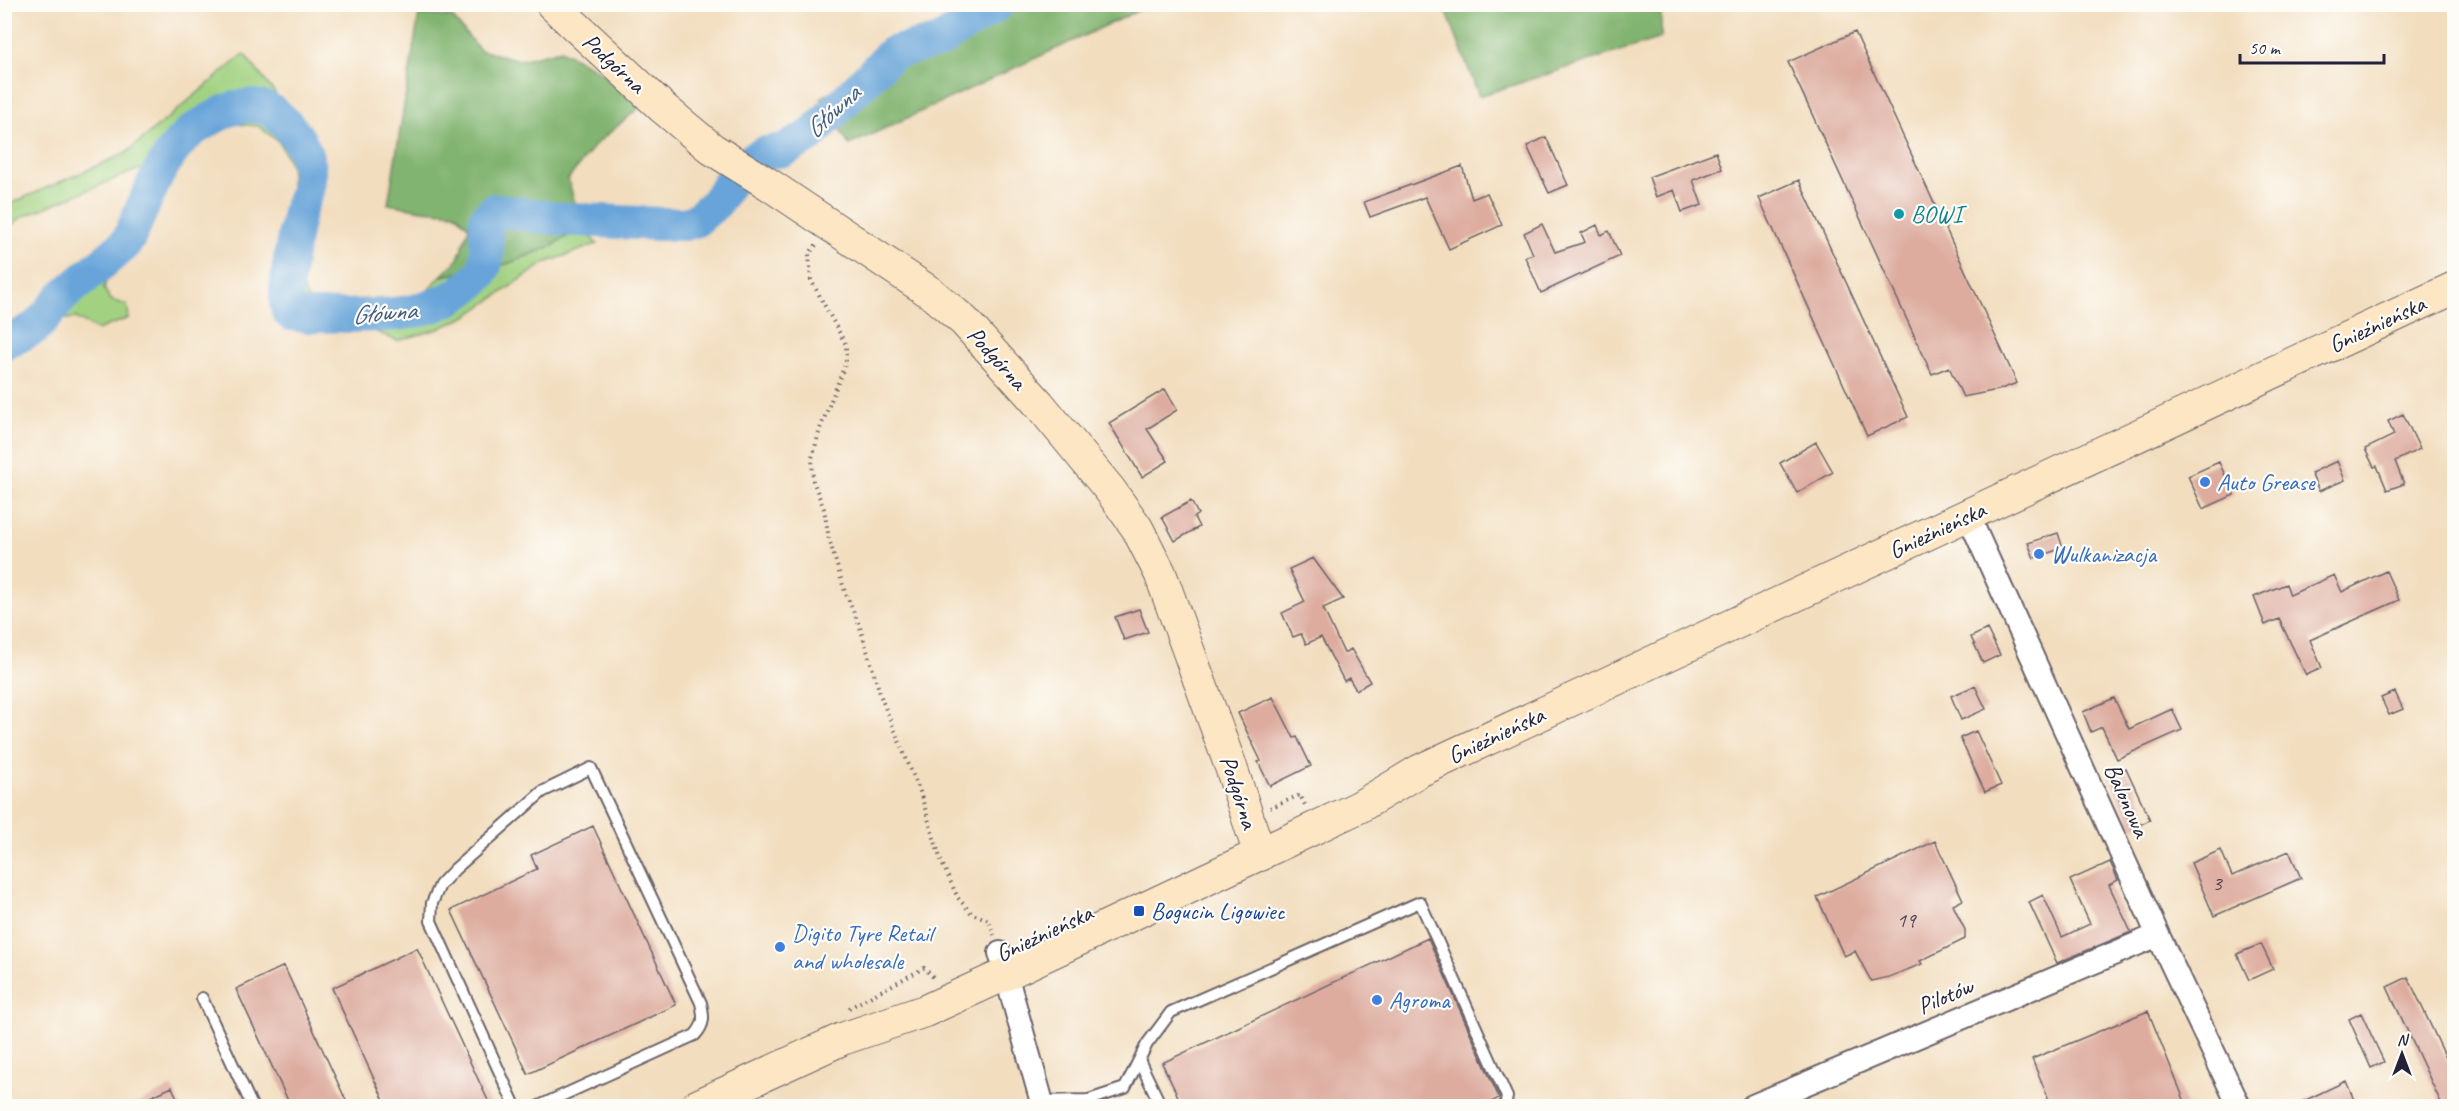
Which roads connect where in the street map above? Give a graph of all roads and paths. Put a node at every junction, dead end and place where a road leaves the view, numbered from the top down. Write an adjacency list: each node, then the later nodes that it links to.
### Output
1 (552, 4): 2 (main road, Podgórna)
2 (831, 226): 7 (main road, Podgórna); 9 (path)
3 (2454, 288): 4 (main road, Gnieźnieńska)
4 (1968, 515): 5 (main road, Gnieźnieńska); 8 (street, Balonowa)
5 (1419, 771): 6 (main road, Gnieźnieńska); 7 (main road, Gnieźnieńska)
6 (1308, 812): 7 (main road, Gnieźnieńska); 7 (path)
7 (1260, 834): 9 (main road, Gnieźnieńska)
8 (2158, 935): 21 (street, Pilotów); 22 (street, Balonowa)
9 (1003, 964): 10 (main road, Gnieźnieńska); 12 (main road, Gnieźnieńska); 14 (street)
10 (938, 982): 12 (main road, Gnieźnieńska); 12 (path)
11 (202, 998): 15 (lane)
12 (842, 1026): 18 (main road, Gnieźnieńska)
13 (1139, 1060): 14 (lane); 19 (lane); 20 (lane)
14 (1042, 1104)
15 (252, 1107)
16 (515, 1107): 17 (lane)
17 (538, 1107)
18 (697, 1107)
19 (1161, 1107)
20 (1505, 1107)
21 (1753, 1107)
22 (2239, 1107)

